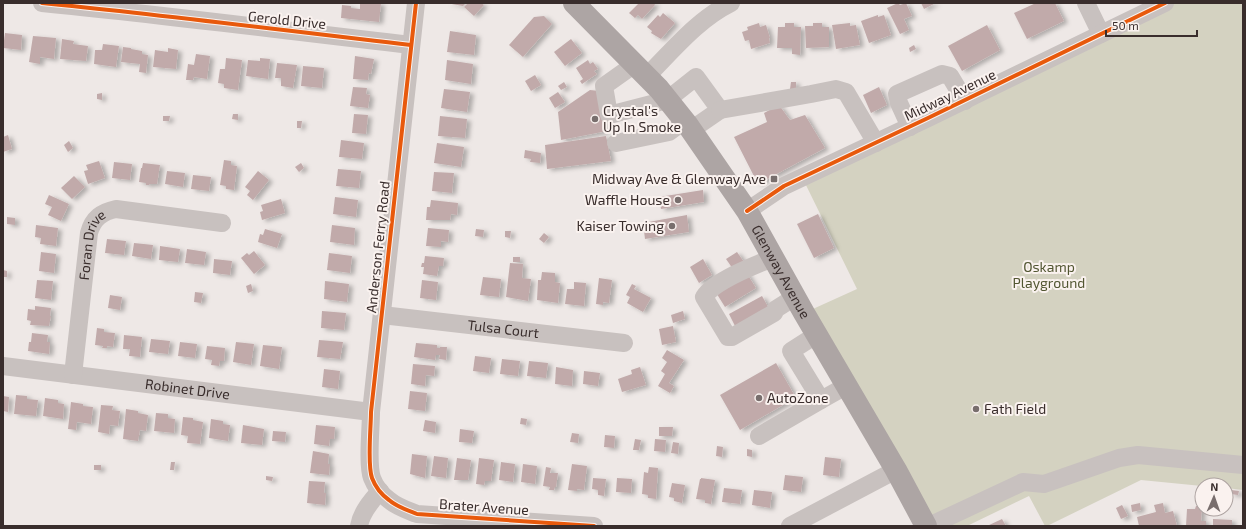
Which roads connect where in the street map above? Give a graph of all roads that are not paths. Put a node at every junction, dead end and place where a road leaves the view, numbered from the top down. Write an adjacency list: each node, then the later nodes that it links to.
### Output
1 (42, 3): 7 (street, Gerold Drive)
2 (416, 3): 10 (street, Anderson Ferry Road)
3 (574, 3): 11 (main road, Glenway Avenue)
4 (731, 3): 11 (street)
5 (1086, 3): 9 (street)
6 (1165, 3): 8 (street, Midway Avenue)
7 (133, 8): 10 (street, Gerold Drive)
8 (1137, 9): 9 (street, Midway Avenue)
9 (1101, 34): 13 (street, Midway Avenue)
10 (411, 45): 23 (street, Anderson Ferry Road)
11 (641, 70): 12 (main road, Glenway Avenue); 12 (street)
12 (667, 100): 14 (street); 15 (main road, Glenway Avenue)
13 (965, 101): 16 (street, Midway Avenue); 16 (street)
14 (720, 110): 15 (street); 18 (street)
15 (688, 125): 17 (street); 19 (main road, Glenway Avenue)
16 (910, 127): 18 (street, Midway Avenue)
17 (616, 143)
18 (876, 143): 19 (street, Midway Avenue)
19 (747, 211): 21 (main road, Glenway Avenue)
20 (222, 223): 27 (street, Foran Drive)
21 (773, 258): 22 (main road, Glenway Avenue); 22 (street)
22 (795, 297): 24 (main road, Glenway Avenue)
23 (382, 315): 25 (street, Tulsa Court); 30 (street, Anderson Ferry Road)
24 (816, 335): 28 (main road, Glenway Avenue); 29 (street)
25 (624, 343)
26 (3, 366): 27 (street, Robinet Drive)
27 (73, 375): 30 (street, Robinet Drive)
28 (846, 386): 29 (street); 33 (main road, Glenway Avenue)
29 (821, 400): 31 (street)
30 (371, 412): 34 (street, Anderson Ferry Road)
31 (759, 436)
32 (1243, 465): 38 (street)
33 (896, 470): 35 (street); 38 (main road, Glenway Avenue)
34 (380, 491): 36 (street); 37 (street, Brater Avenue)
35 (793, 525)
36 (360, 526)
37 (594, 526)
38 (927, 526)

